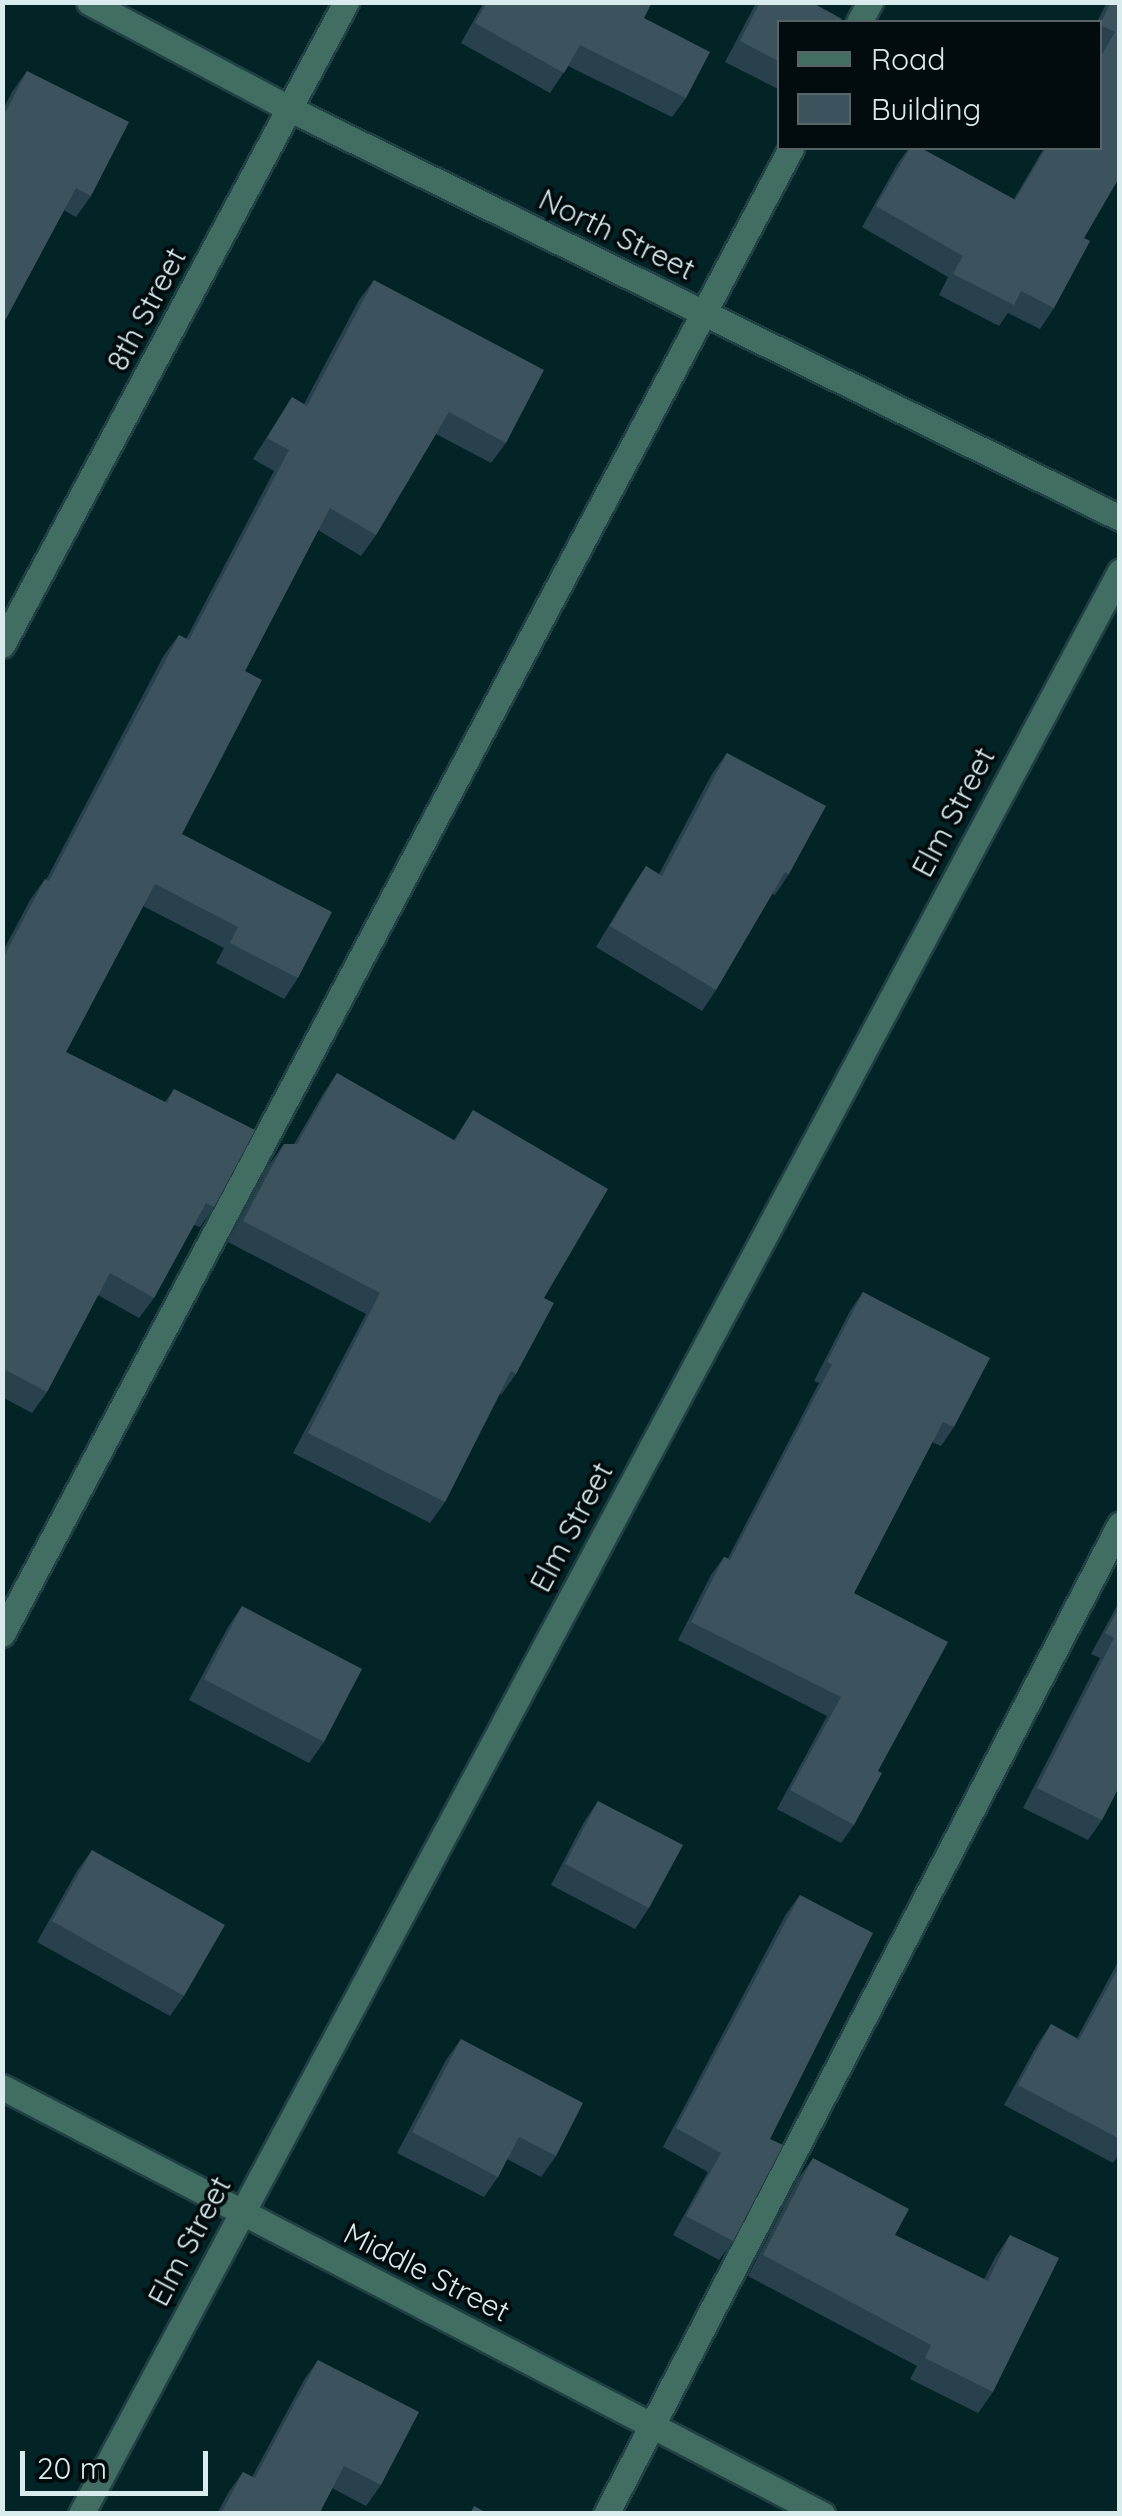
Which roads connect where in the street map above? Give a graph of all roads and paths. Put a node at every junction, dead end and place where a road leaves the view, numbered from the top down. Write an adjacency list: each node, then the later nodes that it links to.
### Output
1 (89, 2): 3 (street, North Street)
2 (346, 2): 3 (street, 8th Street)
3 (290, 109): 5 (street, North Street); 8 (street, 8th Street)
4 (789, 150): 5 (street)
5 (700, 312): 6 (street, North Street); 10 (street)
6 (1120, 518)
7 (1120, 570): 12 (street, Elm Street)
8 (2, 646)
9 (1120, 1524): 13 (street)
10 (2, 1634)
11 (2, 2087): 12 (street, Middle Street)
12 (241, 2212): 13 (street, Middle Street); 14 (street, Elm Street)
13 (652, 2426): 15 (street); 16 (street, Middle Street)
14 (80, 2514)
15 (606, 2514)
16 (822, 2514)

